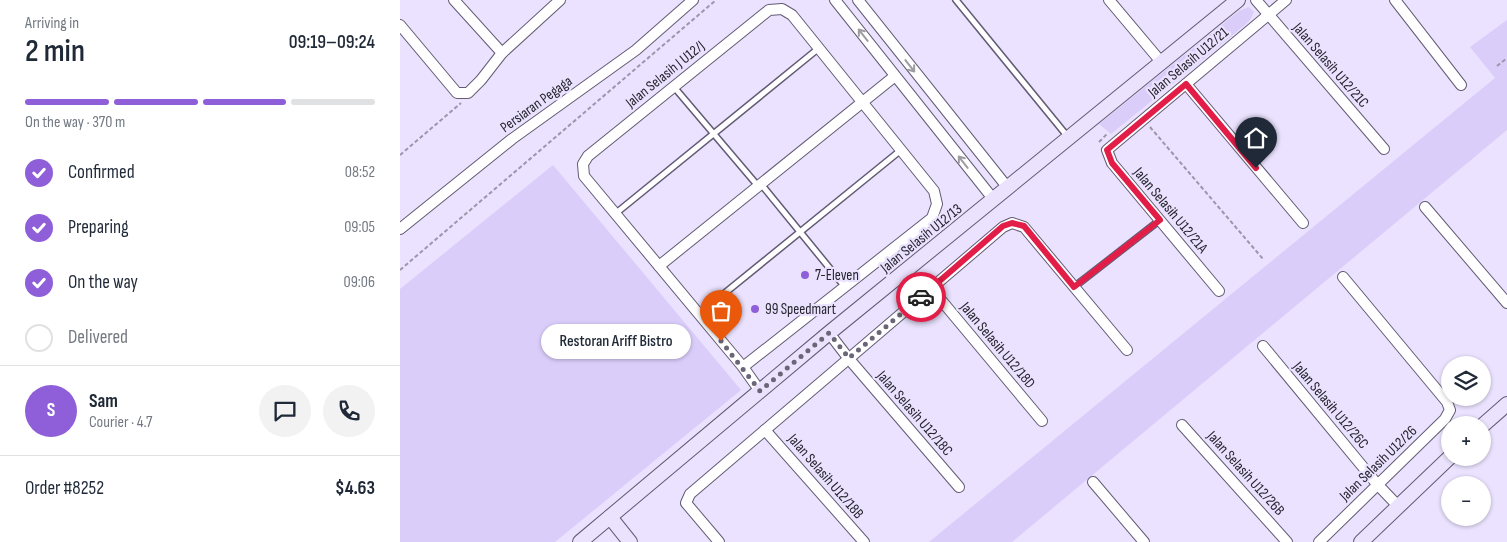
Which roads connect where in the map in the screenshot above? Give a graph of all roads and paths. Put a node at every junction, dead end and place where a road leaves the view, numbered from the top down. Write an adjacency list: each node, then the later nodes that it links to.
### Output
1 (454, 0): 16 (street)
2 (560, 0): 16 (street)
3 (716, 0): 44 (path)
4 (835, 0): 20 (street, one-way to 4)
5 (858, 0): 34 (street, one-way to 34)
6 (956, 0): 28 (lane)
7 (1109, 0): 18 (street)
8 (1238, 0): 18 (street, Jalan Selasih U12/13)
9 (1256, 0): 13 (street, Jalan Selasih U12/21C)
10 (1286, 0): 13 (street, Jalan Selasih U12/21)
11 (1395, 0): 22 (street)
12 (692, 1): 40 (street, Persiaran Pegaga)
13 (1268, 15): 21 (street, Jalan Selasih U12/21); 30 (street, Jalan Selasih U12/21C)
14 (400, 25): 24 (street)
15 (819, 48): 23 (street, Jalan Selasih J U12/J); 25 (street); 27 (lane)
16 (502, 54): 24 (street)
17 (1507, 58): 19 (path)
18 (1162, 63): 28 (street, Jalan Selasih U12/13)
19 (1497, 66)
20 (895, 76): 25 (street); 35 (street, one-way to 20)
21 (1186, 84): 29 (street, Jalan Selasih U12/21); 39 (street)
22 (1461, 85)
23 (674, 87): 27 (lane); 37 (street, Jalan Selasih J U12/J)
24 (468, 93): 32 (path)
25 (862, 102): 31 (street); 33 (street)
26 (1143, 130): 42 (path)
27 (713, 134): 33 (lane); 37 (lane)
28 (1069, 138): 34 (street, Jalan Selasih U12/13)
29 (1110, 146): 38 (street, Jalan Selasih U12/21A)
30 (1384, 149)
31 (901, 150): 41 (lane); 46 (street)
32 (400, 155)
33 (759, 185): 41 (lane); 43 (street)
34 (1008, 188): 35 (street, Jalan Selasih U12/13)
35 (994, 200): 52 (street, Jalan Selasih U12/13)
36 (1425, 208): 50 (street)
37 (616, 214): 43 (street)
38 (1160, 220): 47 (lane); 49 (street, Jalan Selasih U12/21A)
39 (1303, 223)
40 (400, 229)
41 (800, 232): 46 (lane); 51 (lane)
42 (1263, 259)
43 (659, 266): 51 (street)
44 (400, 270)
45 (1343, 277): 65 (street, Jalan Selasih U12/26)
46 (845, 287): 56 (street)
47 (1074, 287): 48 (street); 54 (street)
48 (931, 288): 55 (street); 60 (street, Jalan Selasih U12/18D)
49 (1219, 291)
50 (1507, 303)
51 (699, 315): 56 (street)
52 (829, 333): 55 (street, Jalan Selasih U12/18C); 57 (street, Jalan Selasih U12/13)
53 (1263, 346): 65 (street, Jalan Selasih U12/26C)
54 (1127, 350)
55 (849, 358): 62 (street); 66 (street, Jalan Selasih U12/18C)
56 (743, 368): 57 (street)
57 (760, 391): 68 (street, Jalan Selasih U12/13)
58 (1507, 404): 59 (street)
59 (1491, 418)
60 (1042, 421)
61 (1182, 425): 74 (street, Jalan Selasih U12/26B)
62 (765, 430): 71 (street); 72 (street, Jalan Selasih U12/18B)
63 (1441, 465): 67 (street)
64 (1094, 482): 73 (street)
65 (1377, 484): 67 (street, Jalan Selasih U12/26C); 75 (street, Jalan Selasih U12/26)
66 (959, 487)
67 (1398, 506): 76 (street)
68 (610, 517): 69 (street, Jalan Selasih U12/13); 70 (street)
69 (580, 542)
70 (630, 542)
71 (719, 542)
72 (864, 542)
73 (1144, 542)
74 (1287, 542)
75 (1318, 542)
76 (1360, 542)

